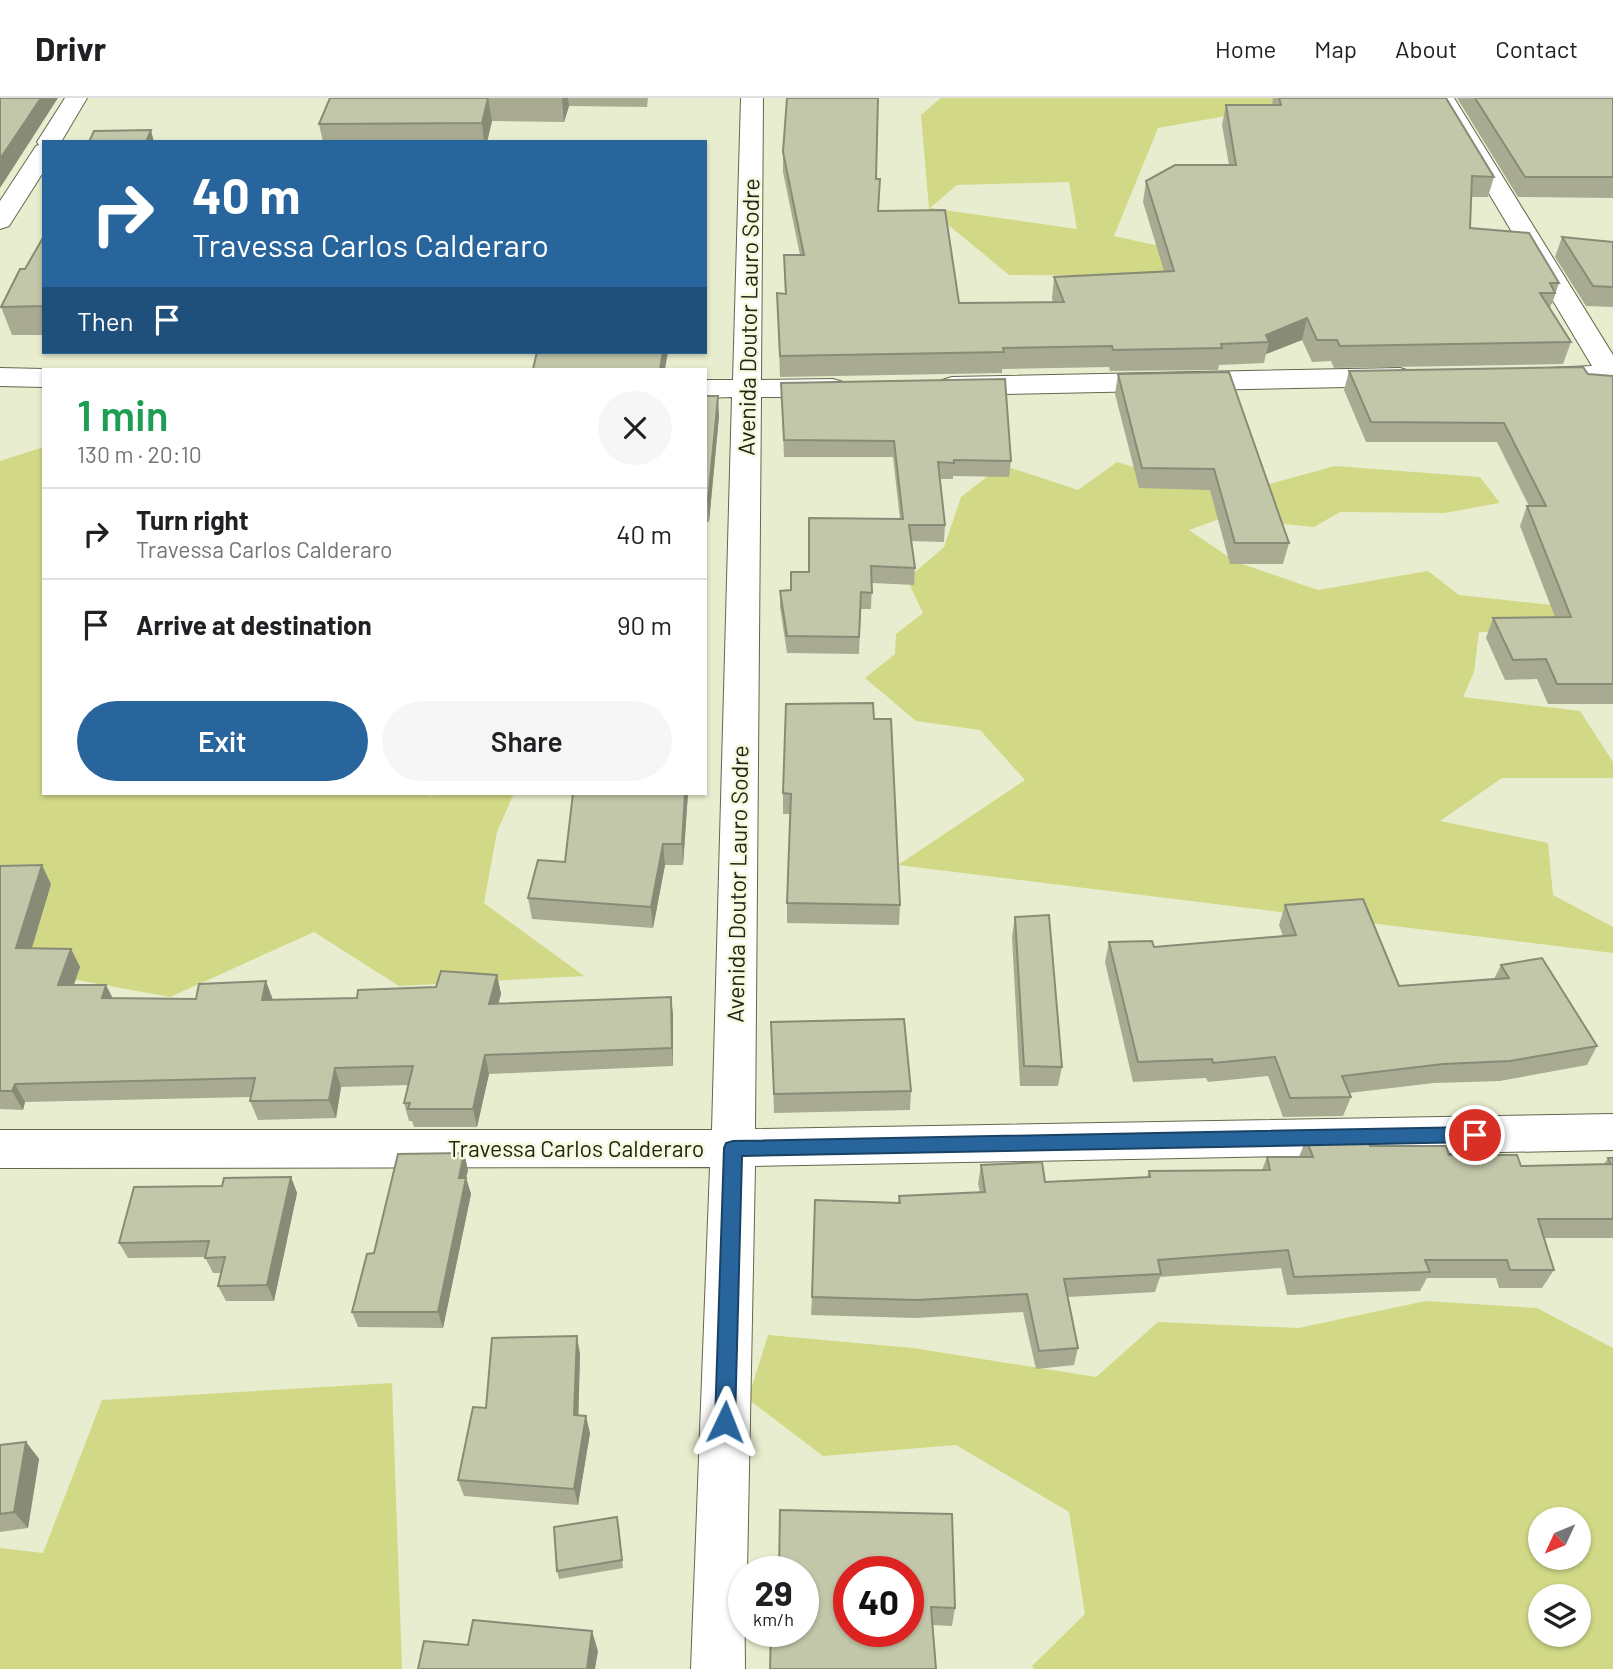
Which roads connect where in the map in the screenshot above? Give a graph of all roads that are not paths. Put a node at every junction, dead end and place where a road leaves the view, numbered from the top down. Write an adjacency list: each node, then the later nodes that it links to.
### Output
1 (76, 98): 4 (street)
2 (752, 98): 15 (street, Avenida Doutor Lauro Sodre)
3 (1443, 98): 8 (street)
4 (50, 140)
5 (42, 153): 6 (street)
6 (0, 222)
7 (1513, 375): 8 (street)
8 (1612, 375)
9 (0, 377): 10 (street)
10 (42, 377)
11 (1430, 377): 12 (street)
12 (929, 386)
13 (859, 387): 15 (street)
14 (707, 389): 15 (street)
15 (748, 390): 17 (street, Avenida Doutor Lauro Sodre)
16 (1613, 1132): 17 (street, Travessa Carlos Calderaro)
17 (733, 1148): 18 (street, Travessa Carlos Calderaro); 19 (street, Avenida Doutor Lauro Sodre)
18 (0, 1149)
19 (718, 1669)

